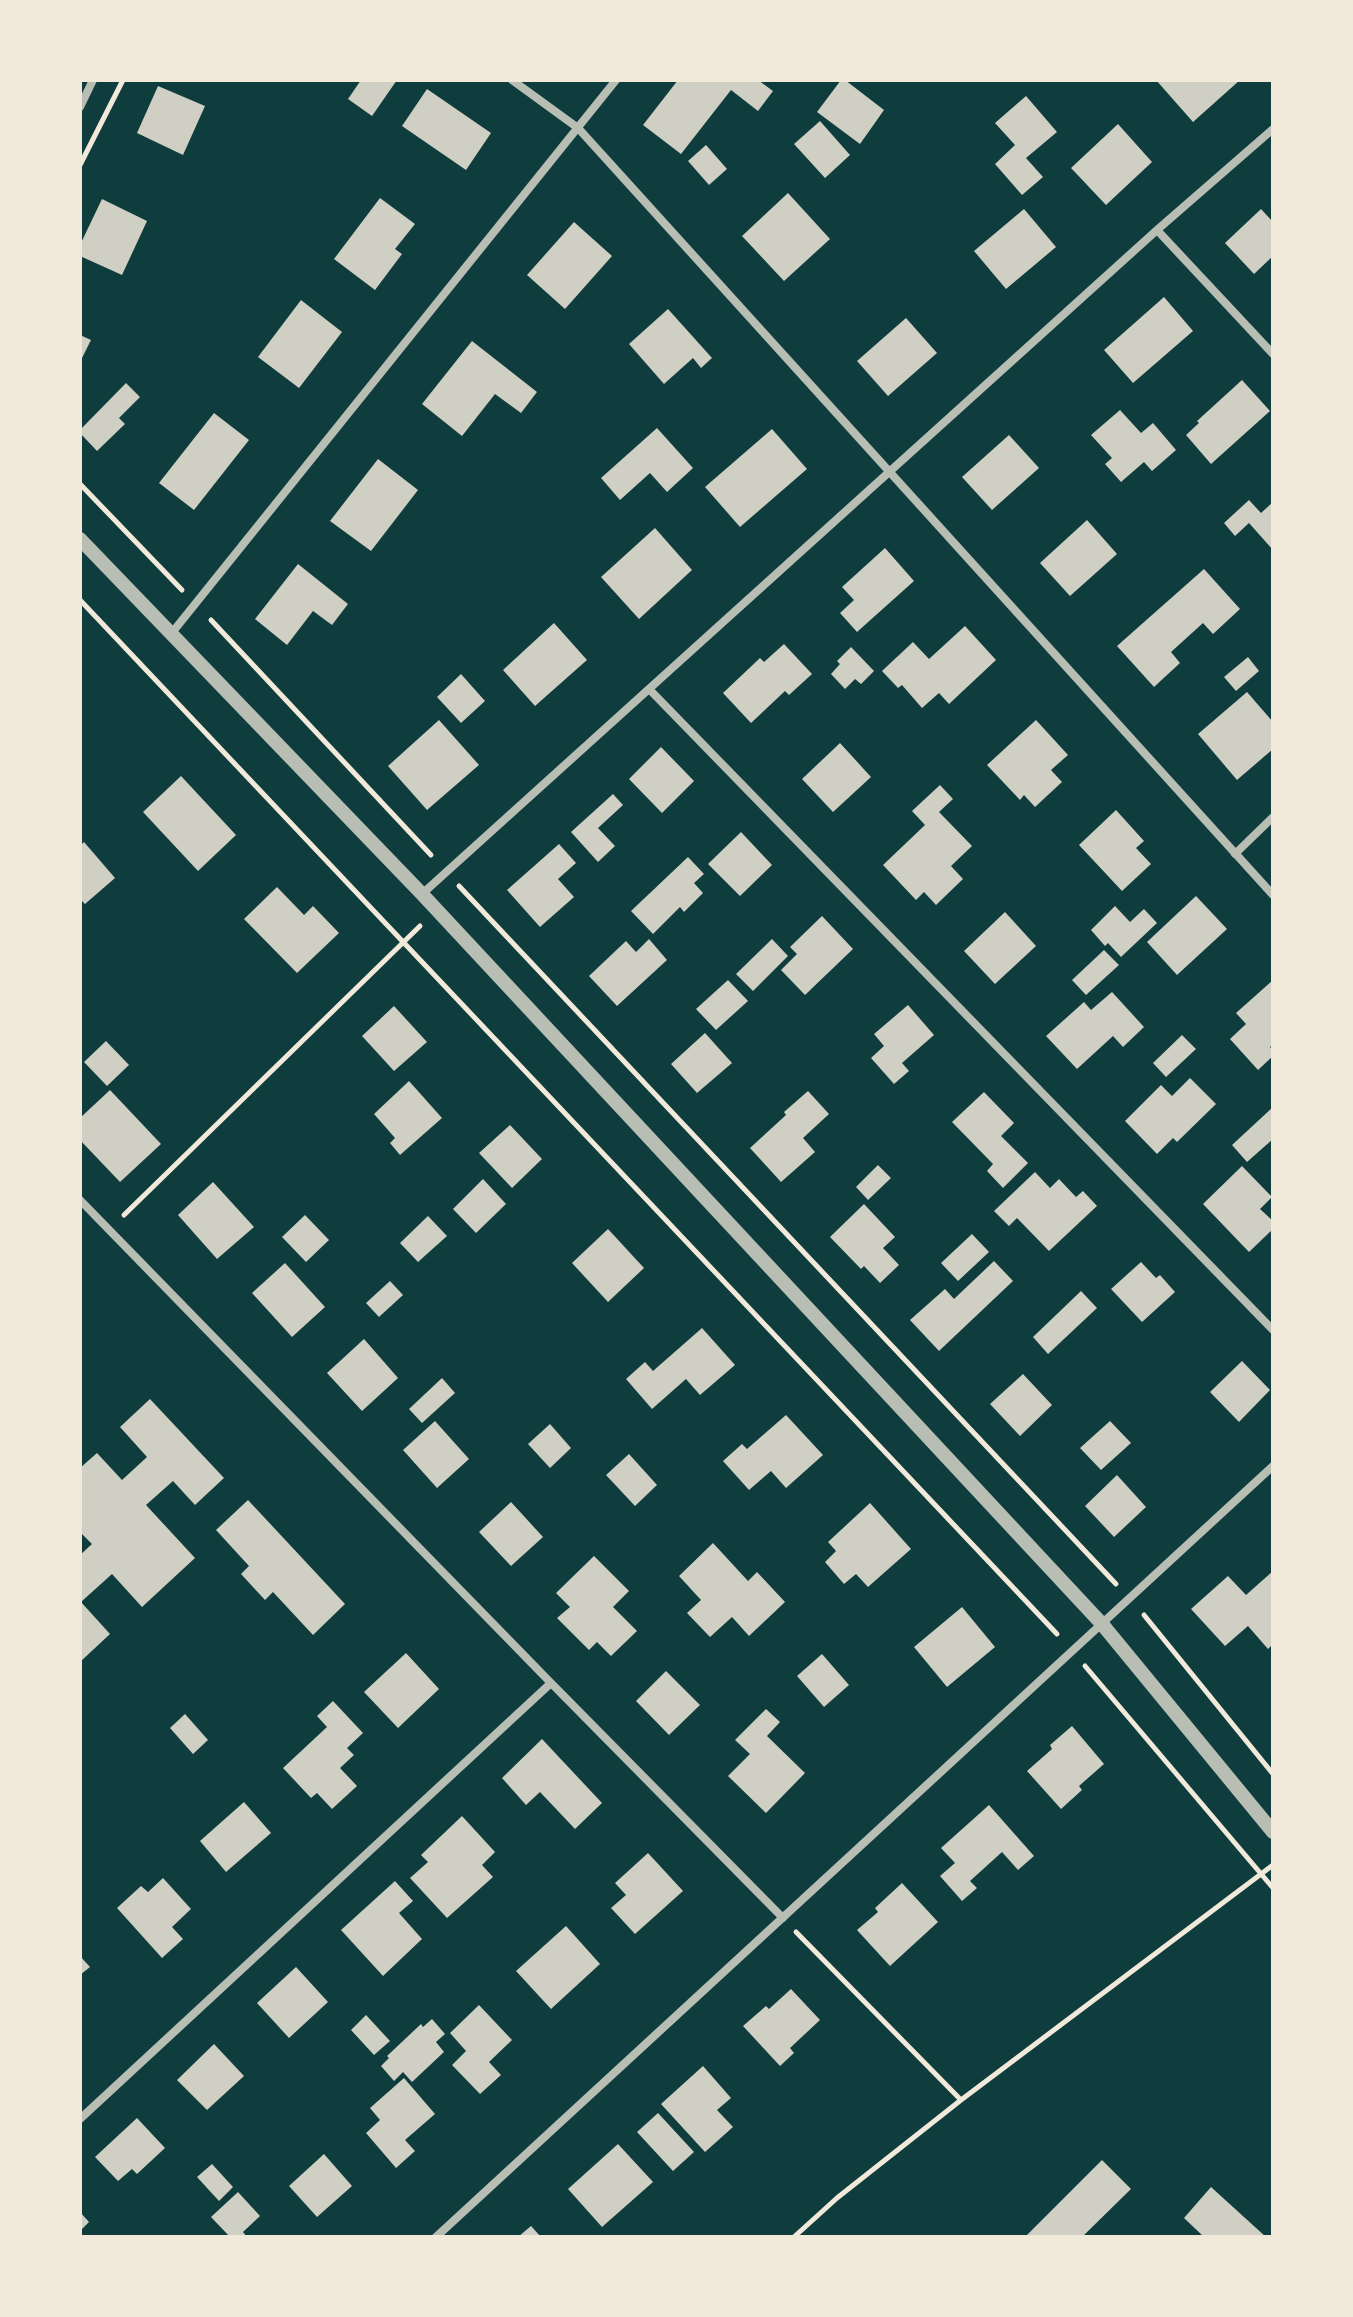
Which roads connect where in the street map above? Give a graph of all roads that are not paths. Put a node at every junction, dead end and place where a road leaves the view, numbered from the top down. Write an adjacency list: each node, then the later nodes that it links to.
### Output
1 (93, 80): 4 (street)
2 (512, 80): 5 (street)
3 (616, 80): 5 (street)
4 (80, 107)
5 (578, 128): 9 (street); 11 (street)
6 (1273, 129): 7 (street)
7 (1157, 230): 8 (street); 9 (street)
8 (1273, 354)
9 (890, 471): 12 (street); 14 (street)
10 (80, 539): 11 (street)
11 (171, 634): 15 (street)
12 (649, 689): 15 (street); 18 (street)
13 (1273, 817): 14 (street)
14 (1235, 854): 16 (street)
15 (422, 894): 20 (street)
16 (1273, 895)
17 (80, 1200): 21 (street)
18 (1273, 1330)
19 (1273, 1466): 20 (street)
20 (1102, 1624): 22 (street); 23 (street)
21 (551, 1683): 23 (street); 24 (street)
22 (1273, 1832)
23 (783, 1918): 25 (street)
24 (80, 2118)
25 (436, 2237)

